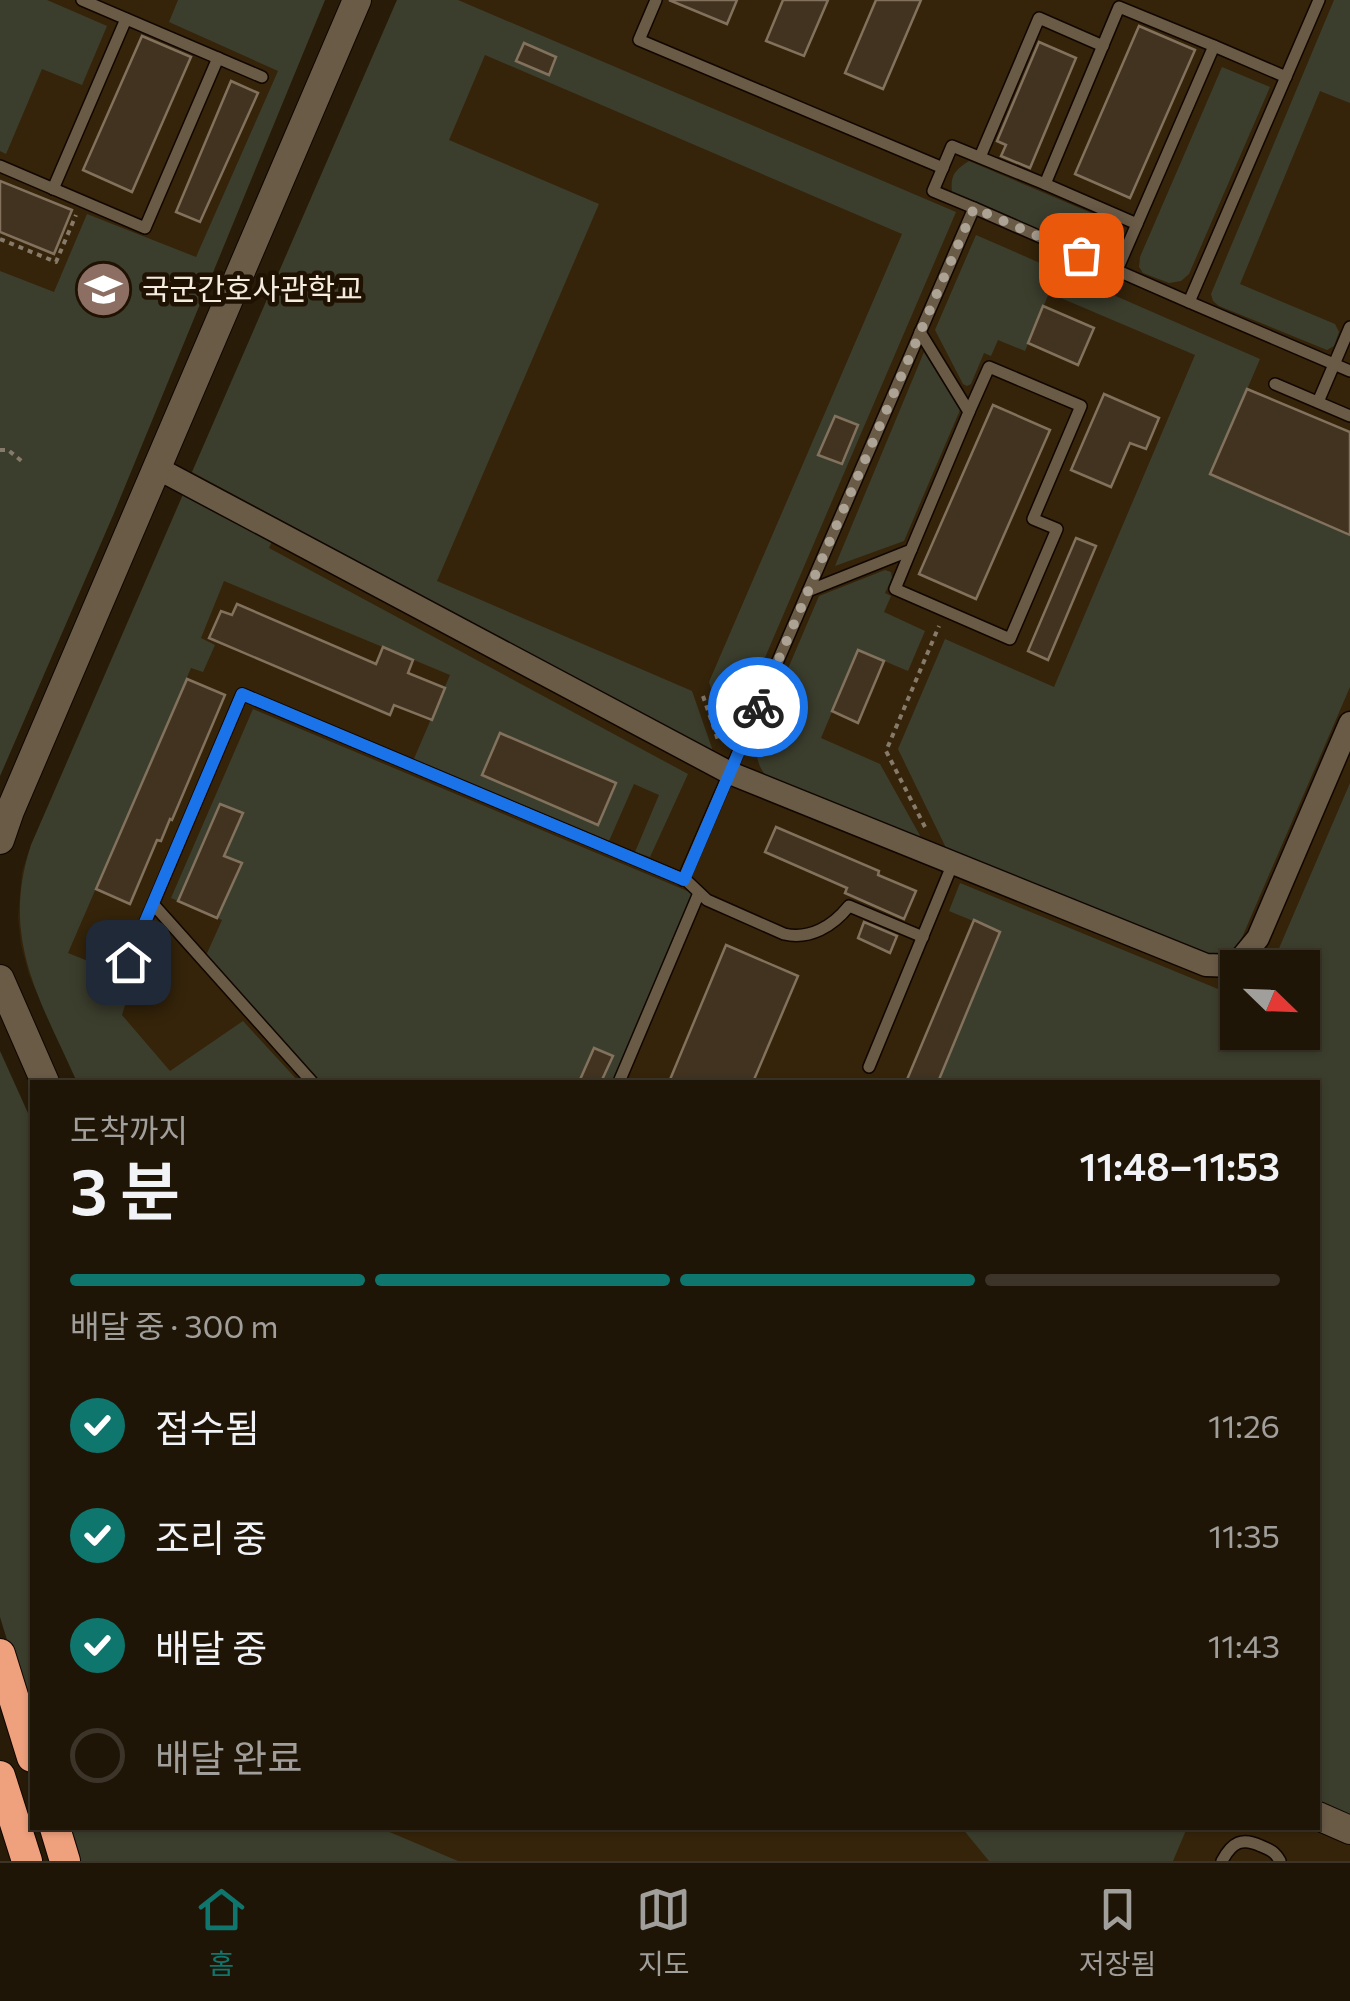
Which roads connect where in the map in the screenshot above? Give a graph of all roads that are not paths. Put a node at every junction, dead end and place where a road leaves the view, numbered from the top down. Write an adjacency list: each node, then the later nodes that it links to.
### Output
1 (82, 0): 5 (lane)
2 (357, 0): 28 (street)
3 (656, 0): 13 (lane)
4 (1319, 0): 10 (lane)
5 (126, 18): 8 (lane); 15 (lane)
6 (1103, 46): 7 (lane); 11 (lane); 14 (lane)
7 (1214, 46): 10 (lane); 17 (lane)
8 (218, 58): 9 (lane); 15 (lane)
9 (262, 77)
10 (1286, 77): 19 (lane)
11 (980, 157): 13 (lane); 14 (lane)
12 (0, 166): 15 (lane)
13 (942, 168): 16 (lane)
14 (1045, 184): 17 (lane)
15 (53, 189)
16 (974, 208): 18 (lane); 21 (lane)
17 (1137, 224): 18 (lane)
18 (1117, 270): 19 (lane)
19 (1189, 302): 22 (lane)
20 (1350, 327): 22 (lane)
21 (920, 332): 26 (lane); 30 (lane)
22 (1334, 364): 23 (lane); 25 (lane)
23 (1350, 371)
24 (1274, 384): 25 (lane)
25 (1318, 402): 27 (lane)
26 (970, 412): 29 (lane); 29 (lane)
27 (1350, 416)
28 (157, 468): 32 (street); 33 (street)
29 (911, 550): 30 (lane)
30 (808, 590): 32 (lane)
31 (1350, 723): 34 (street)
32 (730, 773): 34 (street); 35 (lane)
33 (0, 840)
34 (947, 860): 38 (lane)
35 (684, 880): 36 (lane); 37 (lane)
36 (699, 894): 38 (lane); 44 (lane)
37 (153, 904): 39 (lane); 43 (lane)
38 (923, 937): 41 (lane)
39 (128, 962)
40 (0, 979): 42 (street)
41 (868, 1067)
42 (43, 1080)
43 (310, 1080)
44 (620, 1080)
45 (0, 1654): 46 (highway)
46 (30, 1751)
47 (0, 1776): 51 (highway)
48 (1320, 1817): 50 (street)
49 (56, 1830): 52 (highway)
50 (1350, 1830)
51 (27, 1861)
52 (66, 1861)
53 (1222, 1861): 54 (lane)
54 (1280, 1861)

